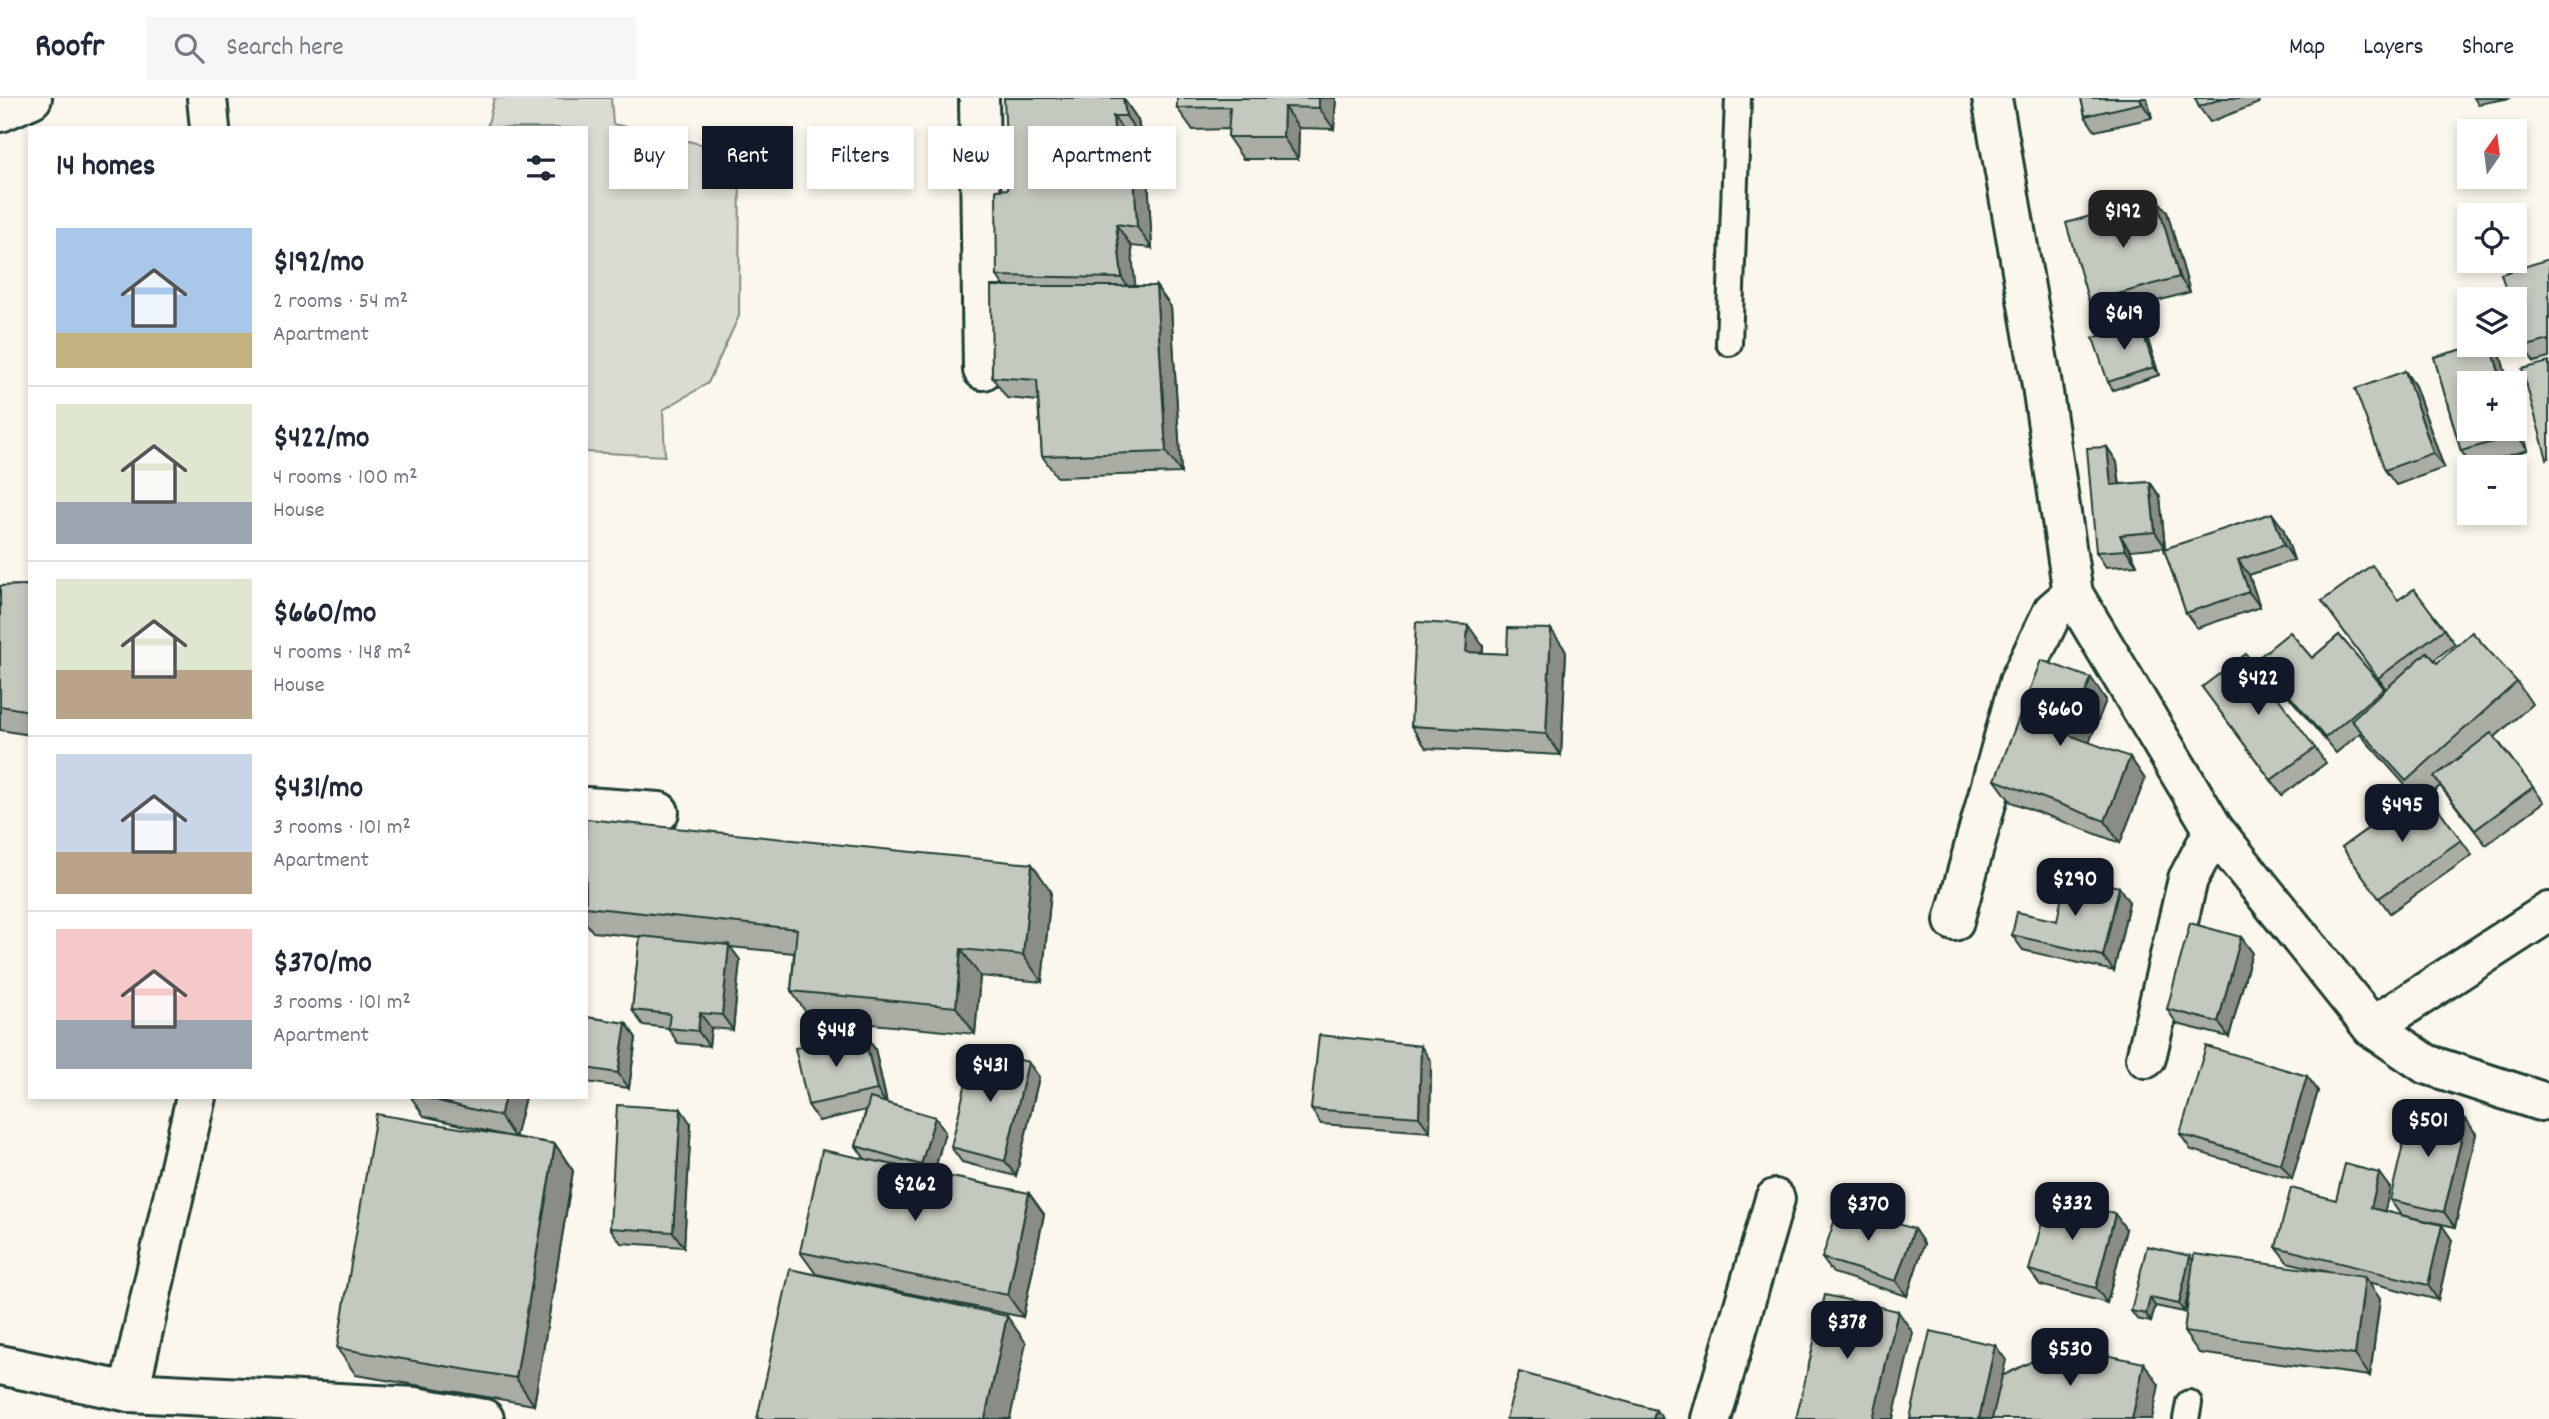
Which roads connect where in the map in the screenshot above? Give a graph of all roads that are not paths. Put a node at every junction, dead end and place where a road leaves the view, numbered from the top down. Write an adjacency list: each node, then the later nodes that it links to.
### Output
1 (32, 98): 6 (street)
2 (207, 98): 7 (street)
3 (979, 98): 9 (street)
4 (1738, 98): 8 (lane)
5 (1992, 98): 10 (street)
6 (0, 113)
7 (210, 126)
8 (1729, 343)
9 (983, 370)
10 (2073, 594): 13 (street); 15 (street)
11 (588, 807): 12 (street)
12 (659, 812)
13 (2214, 830): 16 (street); 17 (street)
14 (2549, 912): 16 (street)
15 (1954, 921)
16 (2372, 1027): 19 (street)
17 (2146, 1058)
18 (196, 1099): 22 (street)
19 (2540, 1101)
20 (1775, 1199): 24 (street)
21 (0, 1365): 22 (street)
22 (129, 1392): 23 (street)
23 (484, 1419)
24 (1711, 1419)

